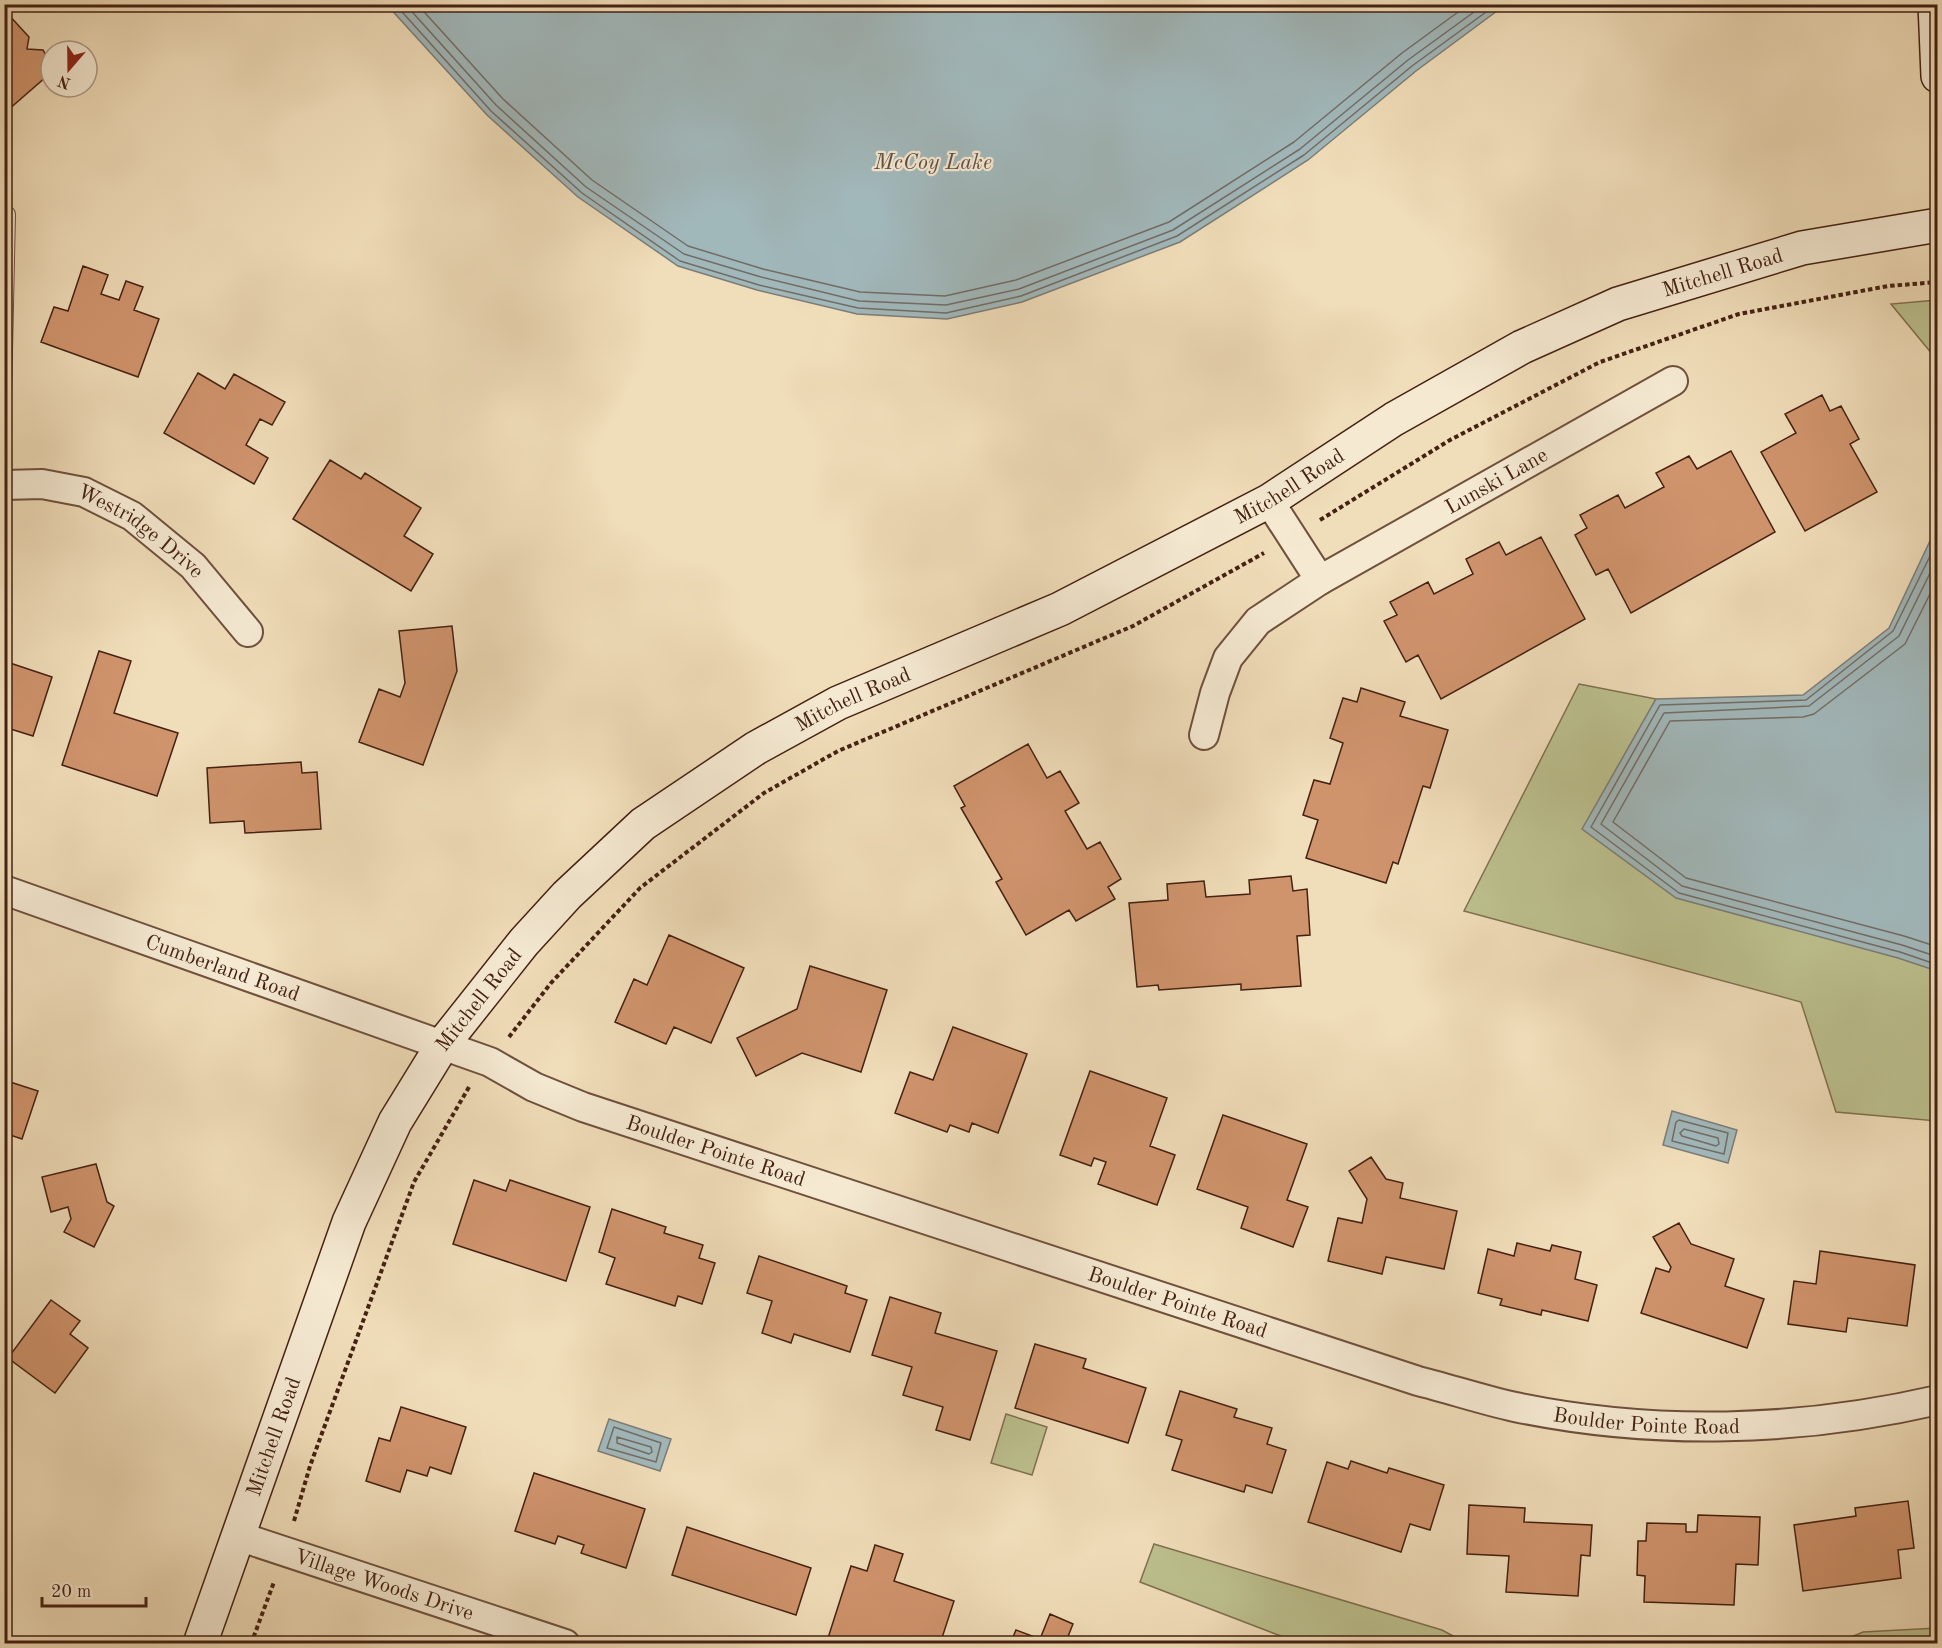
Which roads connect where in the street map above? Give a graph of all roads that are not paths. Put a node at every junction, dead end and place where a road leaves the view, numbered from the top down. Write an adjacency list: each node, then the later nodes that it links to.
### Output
1 (1935, 4): 2 (main road)
2 (1938, 76)
3 (8, 214): 6 (lane)
4 (1938, 225): 8 (main road, Mitchell Road)
5 (1673, 381): 9 (street, Lunski Lane)
6 (4, 396)
7 (4, 485): 10 (street, Westridge Drive)
8 (1269, 501): 9 (street); 13 (main road, Mitchell Road)
9 (1320, 580): 11 (street, Lunski Lane)
10 (248, 632)
11 (1204, 735)
12 (4, 890): 13 (street, Cumberland Road)
13 (443, 1044): 14 (street, Boulder Pointe Road); 15 (main road, Mitchell Road)
14 (1938, 1400)
15 (237, 1536): 16 (main road, Mitchell Road); 17 (street, Village Woods Drive)
16 (200, 1644)
17 (565, 1644)

